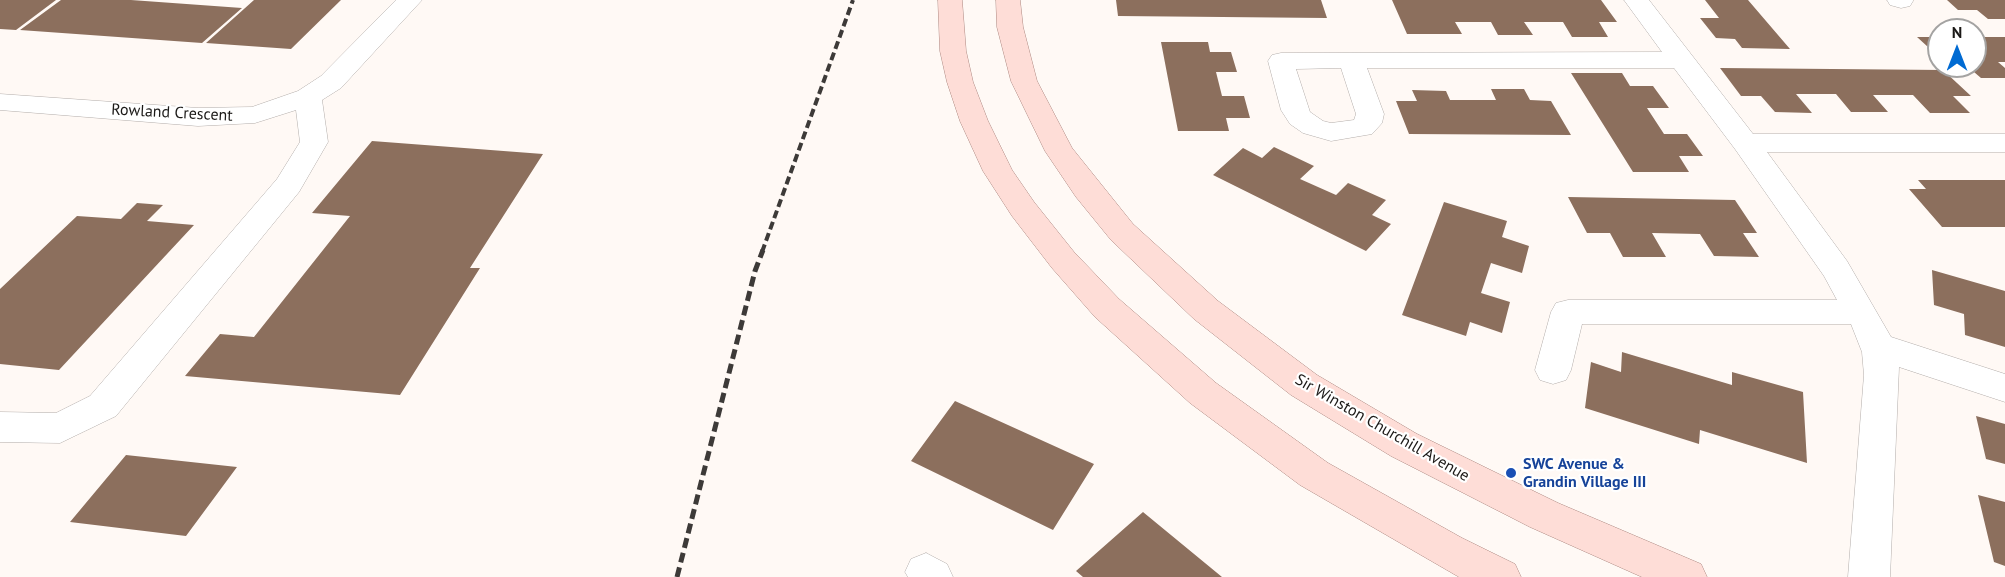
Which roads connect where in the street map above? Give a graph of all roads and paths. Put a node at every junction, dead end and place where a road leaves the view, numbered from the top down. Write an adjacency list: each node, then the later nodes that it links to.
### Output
1 (410, 0): 7 (street, Rowland Crescent)
2 (950, 0): 16 (main road)
3 (1008, 0): 17 (main road, Sir Winston Churchill Avenue)
4 (1636, 0): 6 (street)
5 (1351, 60): 6 (street)
6 (1681, 60): 9 (street)
7 (309, 97): 8 (street, Rowland Crescent); 15 (street)
8 (0, 102)
9 (1745, 143): 10 (street); 11 (street)
10 (2005, 143)
11 (1861, 312): 12 (street); 13 (street)
12 (1877, 346): 14 (street); 18 (street)
13 (1553, 370)
14 (2005, 388)
15 (0, 428)
16 (1500, 577)
17 (1686, 577)
18 (1869, 577)

